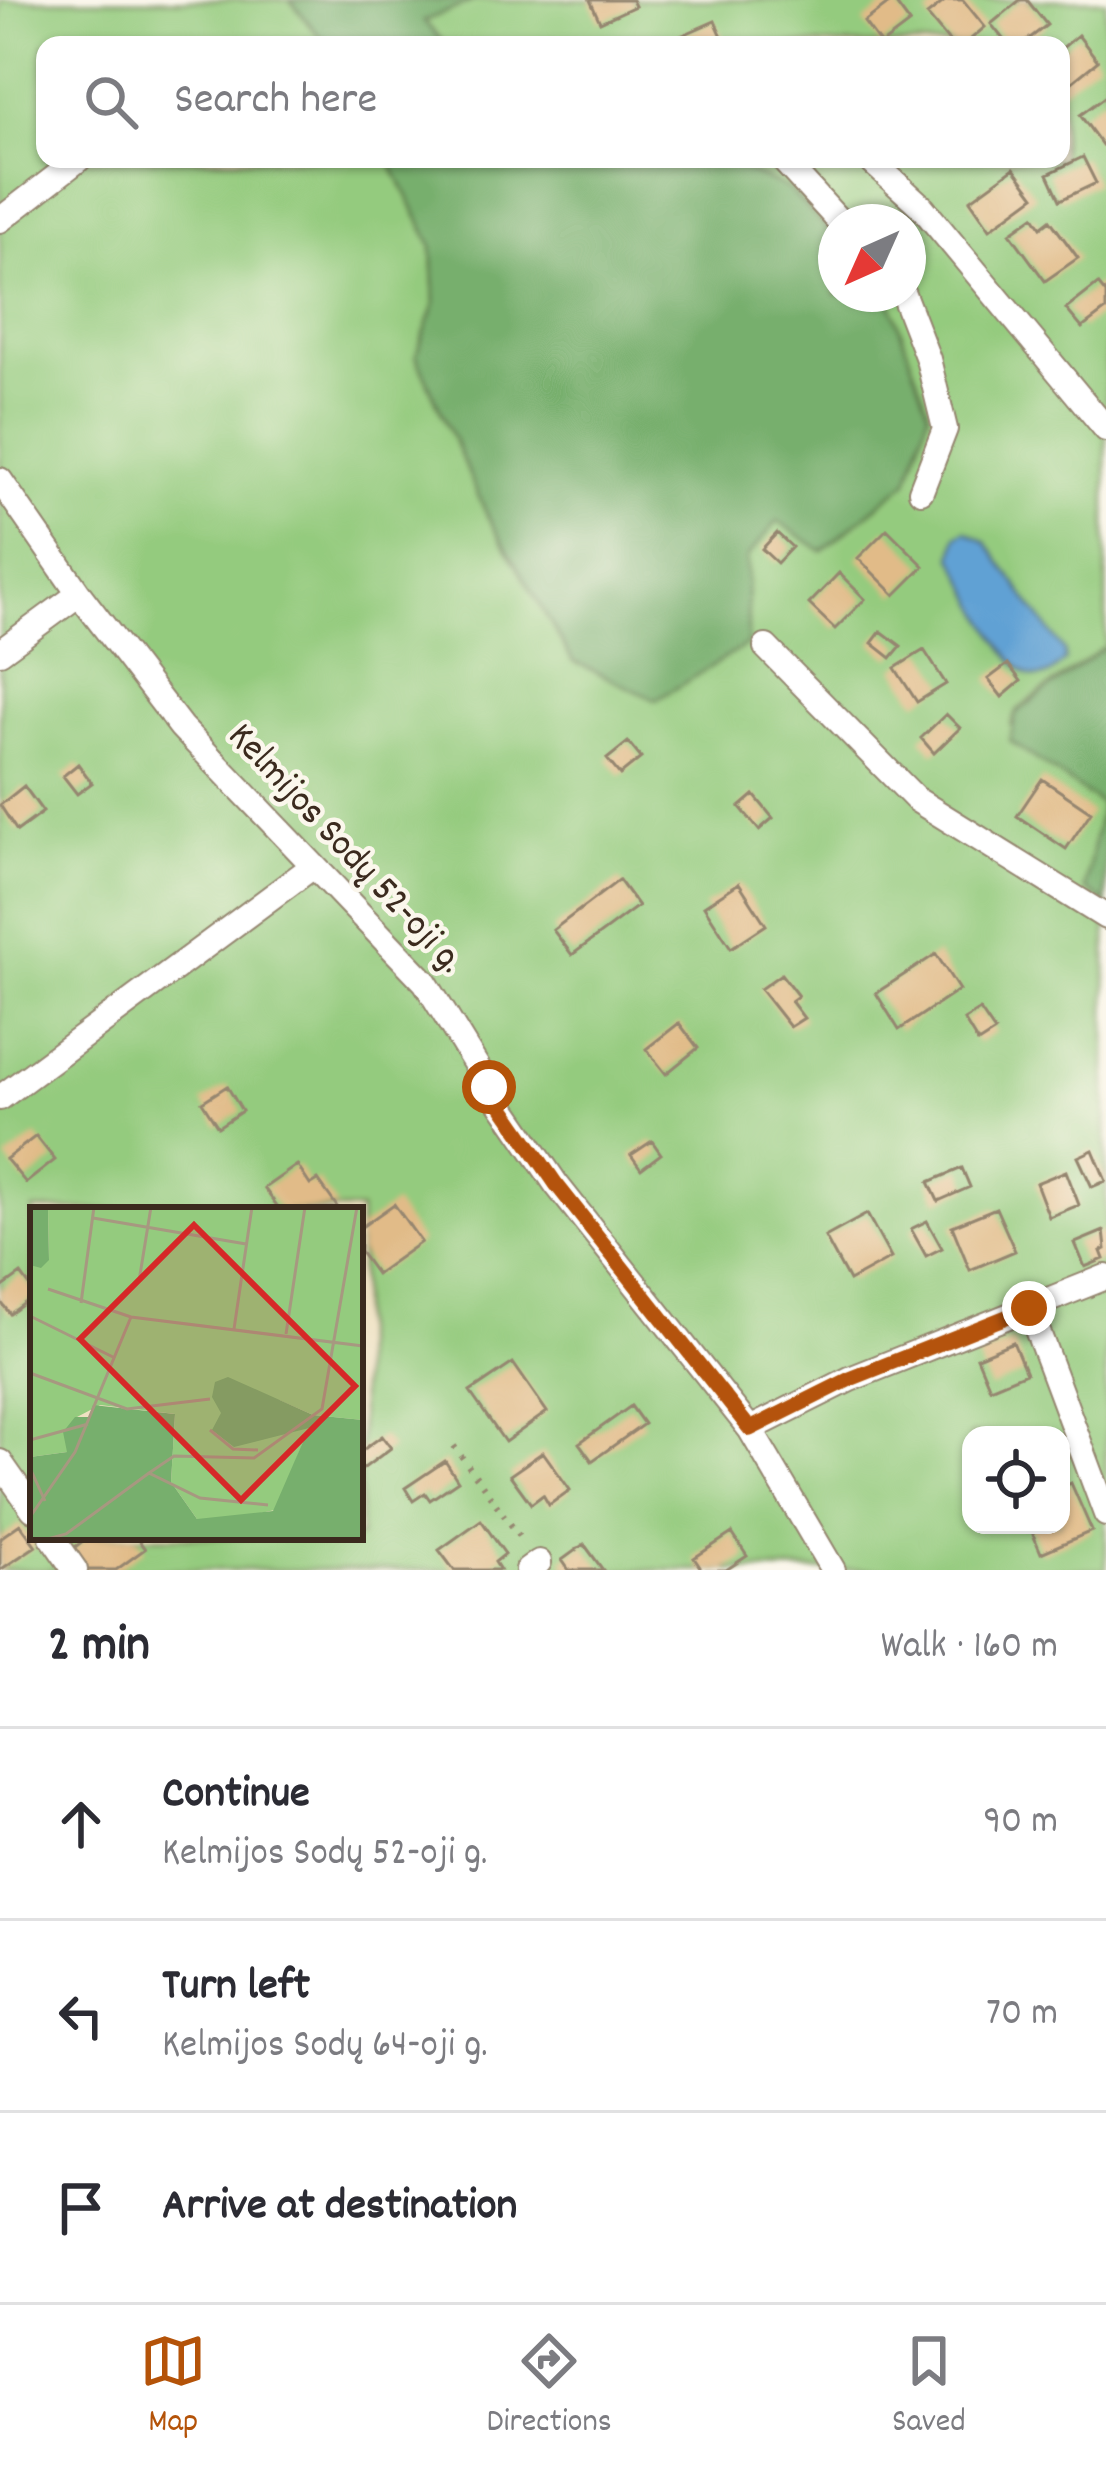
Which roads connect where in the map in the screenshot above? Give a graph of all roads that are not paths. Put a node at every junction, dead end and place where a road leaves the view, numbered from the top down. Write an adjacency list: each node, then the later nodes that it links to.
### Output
1 (67, 168): 5 (street)
2 (792, 168): 4 (street)
3 (879, 168): 7 (street)
4 (824, 204)
5 (0, 220)
6 (910, 312): 9 (street)
7 (1106, 430)
8 (0, 480): 10 (street, Kelmijos Sodų 52-oji g.)
9 (921, 491)
10 (79, 594): 12 (street); 13 (street, Kelmijos Sodų 52-oji g.)
11 (766, 647): 14 (street)
12 (0, 652)
13 (311, 867): 15 (street); 18 (street, Kelmijos Sodų 52-oji g.)
14 (1106, 917)
15 (0, 1098)
16 (1106, 1277): 17 (street)
17 (1029, 1308): 18 (street); 21 (street)
18 (750, 1429): 24 (street, Kelmijos Sodų 52-oji g.)
19 (0, 1462): 20 (street)
20 (30, 1505)
21 (1106, 1514)
22 (54, 1540): 23 (street)
23 (75, 1570)
24 (833, 1570)

